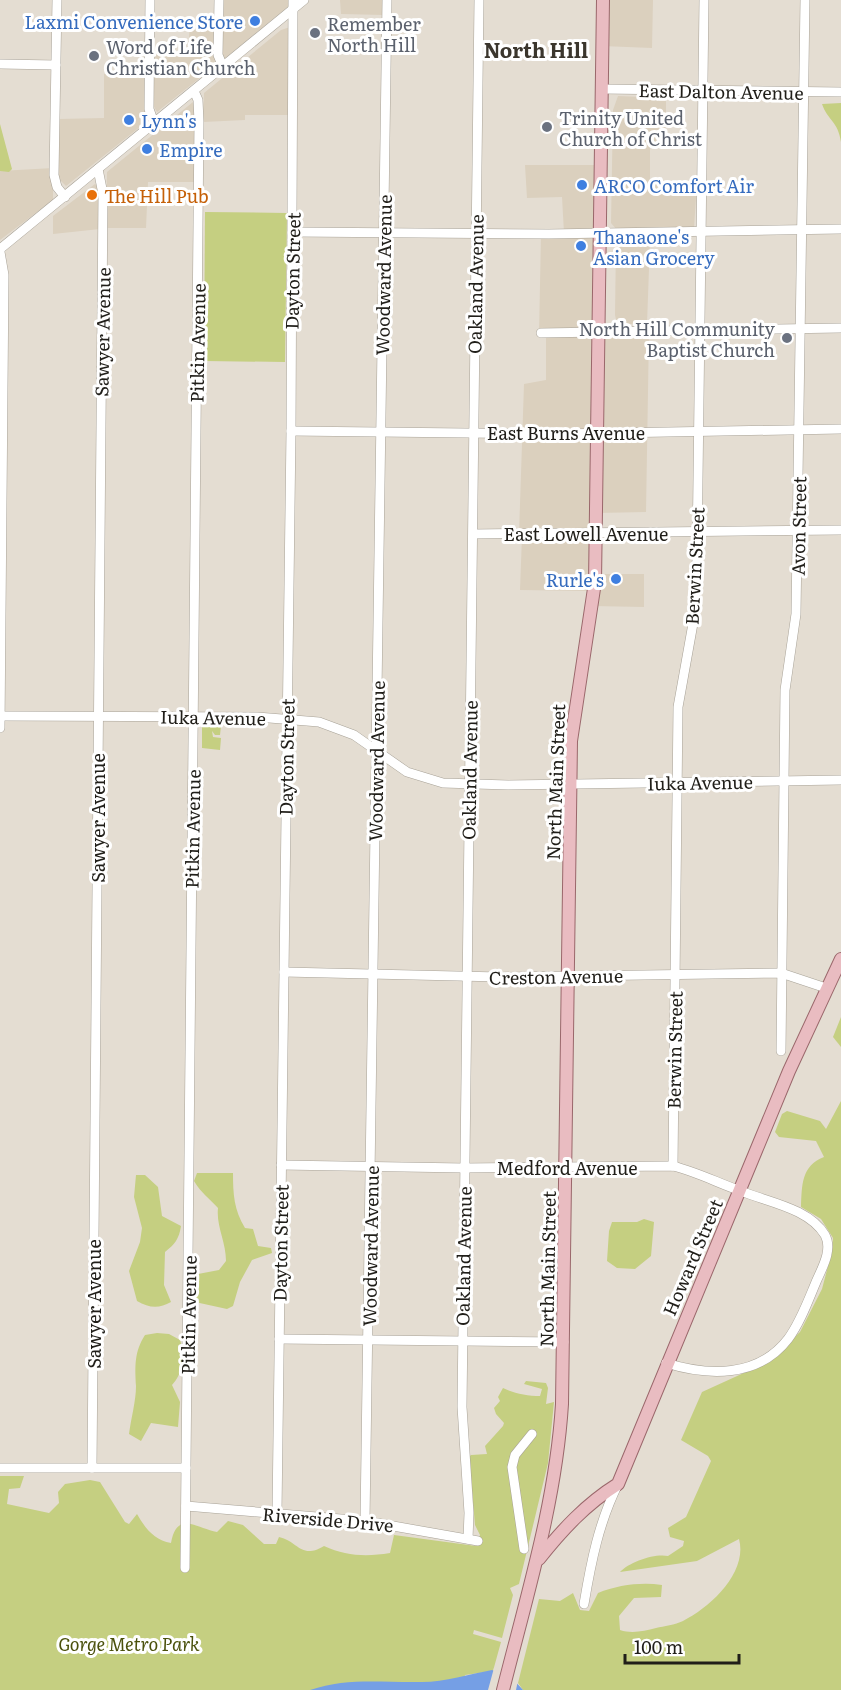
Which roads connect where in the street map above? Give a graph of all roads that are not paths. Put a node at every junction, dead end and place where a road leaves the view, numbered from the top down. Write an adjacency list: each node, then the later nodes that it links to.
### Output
1 (57, 0): 12 (street)
2 (150, 0): 19 (street)
3 (219, 0): 13 (street)
4 (304, 0): 10 (street)
5 (387, 0): 26 (street, Woodward Avenue)
6 (479, 0): 28 (street, Oakland Avenue)
7 (603, 0): 14 (main road, North Main Street)
8 (704, 0): 16 (street, Berwin Street)
9 (805, 0): 18 (street, Avon Street)
10 (293, 5): 13 (street); 25 (street, Dayton Street)
11 (0, 64): 12 (street)
12 (56, 65): 21 (street)
13 (223, 67): 15 (street)
14 (601, 89): 16 (street, East Dalton Avenue); 27 (main road, North Main Street)
15 (194, 91): 19 (street); 49 (street, Pitkin Avenue)
16 (702, 91): 18 (street, East Dalton Avenue); 24 (street, Berwin Street)
17 (841, 92): 18 (street, East Dalton Avenue)
18 (803, 93): 22 (street, Avon Street)
19 (154, 123): 20 (street)
20 (98, 169): 21 (street); 48 (street, Sawyer Avenue)
21 (65, 197): 29 (street)
22 (801, 229): 23 (street); 24 (street); 31 (street, Avon Street)
23 (841, 229)
24 (700, 231): 27 (street); 32 (street, Berwin Street)
25 (292, 232): 26 (street); 37 (street, Dayton Street)
26 (383, 232): 28 (street); 38 (street, Woodward Avenue)
27 (599, 232): 28 (street); 34 (main road, North Main Street)
28 (476, 234): 40 (street, Oakland Avenue)
29 (0, 250): 47 (street)
30 (841, 328): 31 (street)
31 (801, 329): 32 (street); 36 (street, Avon Street)
32 (699, 331): 34 (street); 39 (street, Berwin Street)
33 (541, 333): 34 (street)
34 (599, 333): 41 (main road, North Main Street)
35 (841, 429): 36 (street, East Burns Avenue)
36 (799, 430): 39 (street, East Burns Avenue); 43 (street, Avon Street)
37 (291, 431): 38 (street, East Burns Avenue); 50 (street, Dayton Street)
38 (381, 431): 40 (street, East Burns Avenue); 52 (street, Woodward Avenue)
39 (698, 432): 41 (street, East Burns Avenue); 44 (street, Berwin Street)
40 (474, 433): 41 (street, East Burns Avenue); 45 (street, Oakland Avenue)
41 (597, 433): 46 (main road, North Main Street)
42 (841, 530): 43 (street, East Lowell Avenue)
43 (798, 531): 44 (street, East Lowell Avenue); 54 (street, Avon Street)
44 (697, 533): 46 (street, East Lowell Avenue); 55 (street, Berwin Street)
45 (474, 534): 46 (street, East Lowell Avenue); 56 (street, Oakland Avenue)
46 (596, 534): 57 (main road, North Main Street)
47 (0, 716): 48 (street, Iuka Avenue); 51 (street)
48 (98, 716): 49 (street, Iuka Avenue); 80 (street, Sawyer Avenue)
49 (194, 717): 50 (street, Iuka Avenue); 81 (street, Pitkin Avenue)
50 (286, 718): 52 (street, Iuka Avenue); 59 (street, Dayton Street)
51 (0, 728)
52 (376, 751): 56 (street, Iuka Avenue); 62 (street, Woodward Avenue)
53 (841, 780): 54 (street, Iuka Avenue)
54 (783, 781): 55 (street, Iuka Avenue); 60 (street, Avon Street)
55 (677, 783): 57 (street, Iuka Avenue); 61 (street, Berwin Street)
56 (469, 784): 57 (street, Iuka Avenue); 64 (street, Oakland Avenue)
57 (571, 784): 63 (main road, North Main Street)
58 (841, 959): 65 (main road, Howard Street)
59 (284, 972): 62 (street, Creston Avenue); 67 (street, Dayton Street)
60 (781, 973): 61 (street, Creston Avenue); 65 (street, Creston Avenue); 66 (street, Avon Street)
61 (674, 974): 63 (street, Creston Avenue); 68 (street, Berwin Street)
62 (373, 975): 64 (street, Creston Avenue); 69 (street, Woodward Avenue)
63 (568, 976): 64 (street, Creston Avenue); 70 (main road, North Main Street)
64 (466, 977): 71 (street, Oakland Avenue)
65 (826, 988): 72 (main road, Howard Street)
66 (781, 1051)
67 (281, 1165): 69 (street, Medford Avenue); 73 (street, Dayton Street)
68 (673, 1166): 70 (street, Medford Avenue); 72 (street, Medford Avenue)
69 (371, 1167): 71 (street, Medford Avenue); 74 (street, Woodward Avenue)
70 (566, 1167): 71 (street, Medford Avenue); 76 (main road, North Main Street)
71 (464, 1168): 75 (street, Oakland Avenue)
72 (740, 1191): 77 (main road, Howard Street); 77 (street, Medford Avenue)
73 (279, 1339): 74 (street); 84 (street, Dayton Street)
74 (369, 1340): 75 (street); 85 (street, Woodward Avenue)
75 (462, 1341): 76 (street); 86 (street, Oakland Avenue)
76 (564, 1342): 88 (main road, North Main Street)
77 (666, 1363): 82 (main road, Howard Street)
78 (532, 1434): 87 (street)
79 (0, 1468): 80 (street)
80 (92, 1468): 81 (street)
81 (186, 1468): 83 (street, Pitkin Avenue)
82 (618, 1484): 88 (main road); 90 (street, Howard Street)
83 (186, 1506): 84 (street, Riverside Drive); 89 (street, Pitkin Avenue)
84 (277, 1513): 85 (street, Riverside Drive)
85 (365, 1521): 86 (street, Riverside Drive)
86 (473, 1540)
87 (524, 1549)
88 (535, 1565): 91 (main road, North Main Street)
89 (185, 1568)
90 (584, 1604)
91 (503, 1690)

